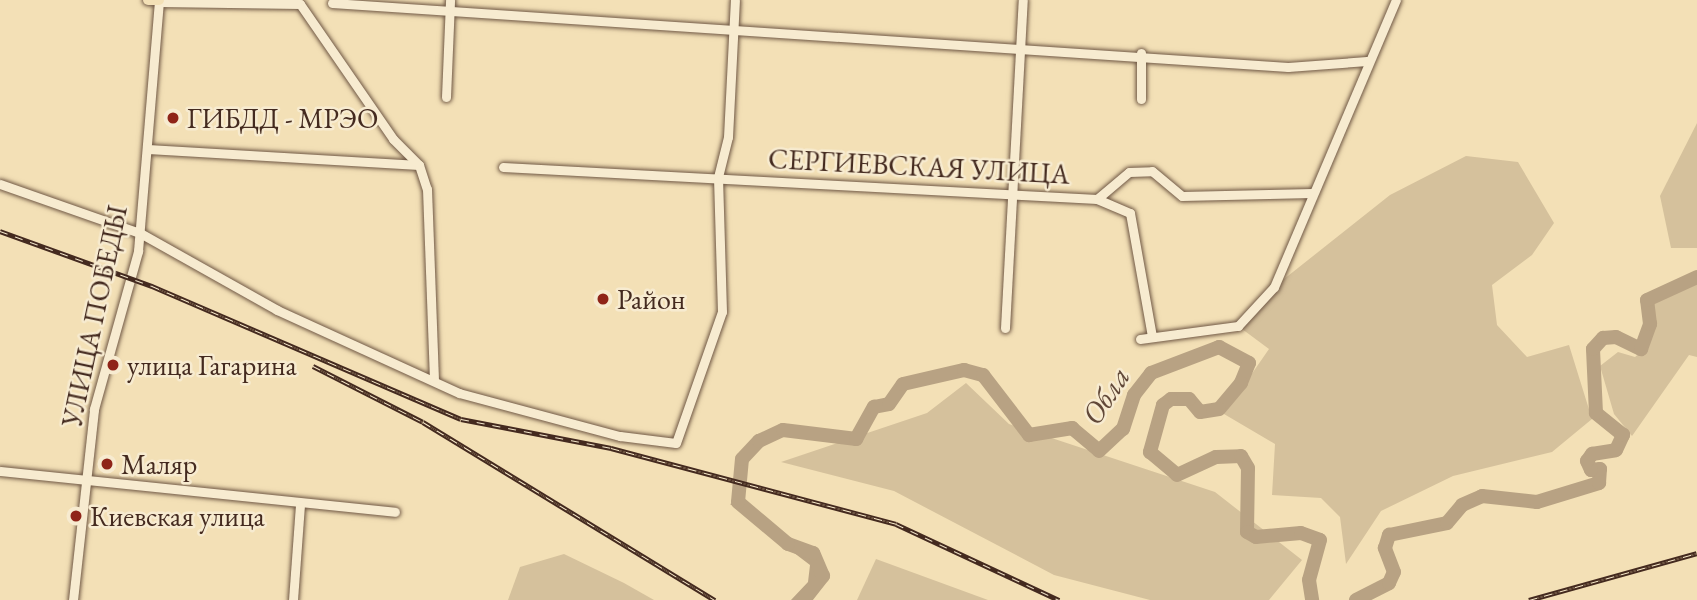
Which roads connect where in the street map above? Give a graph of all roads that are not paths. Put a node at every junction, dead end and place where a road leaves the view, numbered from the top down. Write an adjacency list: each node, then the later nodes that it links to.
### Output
1 (450, 0): 7 (street)
2 (735, 0): 8 (street)
3 (1023, 0): 9 (street)
4 (1396, 0): 11 (street)
5 (155, 1): 14 (street, УЛИЦА ПОБЕДЫ); 15 (street)
6 (332, 4): 7 (street)
7 (449, 16): 8 (street); 12 (street)
8 (732, 30): 9 (street); 17 (street)
9 (1020, 45): 10 (street); 19 (street)
10 (1141, 53): 11 (street); 13 (street)
11 (1367, 61): 20 (street)
12 (446, 97)
13 (1141, 99)
14 (148, 149): 15 (street); 22 (street, УЛИЦА ПОБЕДЫ)
15 (419, 165): 26 (street)
16 (503, 167): 17 (street, СЕРГИЕВСКАЯ УЛИЦА)
17 (718, 177): 19 (street, СЕРГИЕВСКАЯ УЛИЦА); 26 (street)
18 (0, 184): 22 (street)
19 (1012, 193): 21 (street, СЕРГИЕВСКАЯ УЛИЦА); 23 (street)
20 (1312, 193): 21 (street, СЕРГИЕВСКАЯ УЛИЦА); 24 (street)
21 (1097, 200): 24 (street)
22 (140, 233): 26 (street); 28 (street, УЛИЦА ПОБЕДЫ)
23 (1005, 328)
24 (1152, 337): 25 (street)
25 (1139, 340)
26 (434, 381)
27 (0, 471): 28 (street)
28 (85, 480): 29 (street); 31 (street, УЛИЦА ПОБЕДЫ)
29 (300, 505): 30 (street); 32 (street)
30 (396, 512)
31 (73, 600)
32 (293, 600)

